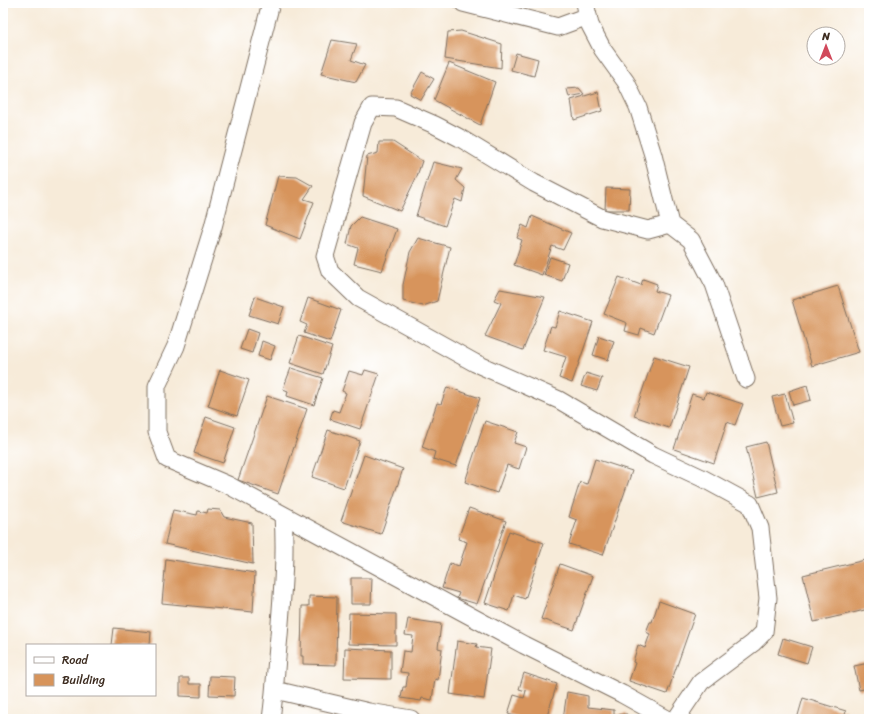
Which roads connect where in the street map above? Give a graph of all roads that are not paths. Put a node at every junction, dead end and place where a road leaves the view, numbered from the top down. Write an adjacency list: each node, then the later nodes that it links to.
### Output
1 (271, 3): 6 (street)
2 (464, 3): 3 (street)
3 (587, 9): 4 (street)
4 (670, 224): 5 (street); 11 (street)
5 (746, 379)
6 (283, 516): 7 (street); 10 (street)
7 (275, 690): 8 (street); 9 (street)
8 (271, 719)
9 (411, 719)
10 (667, 719)
11 (676, 719)

